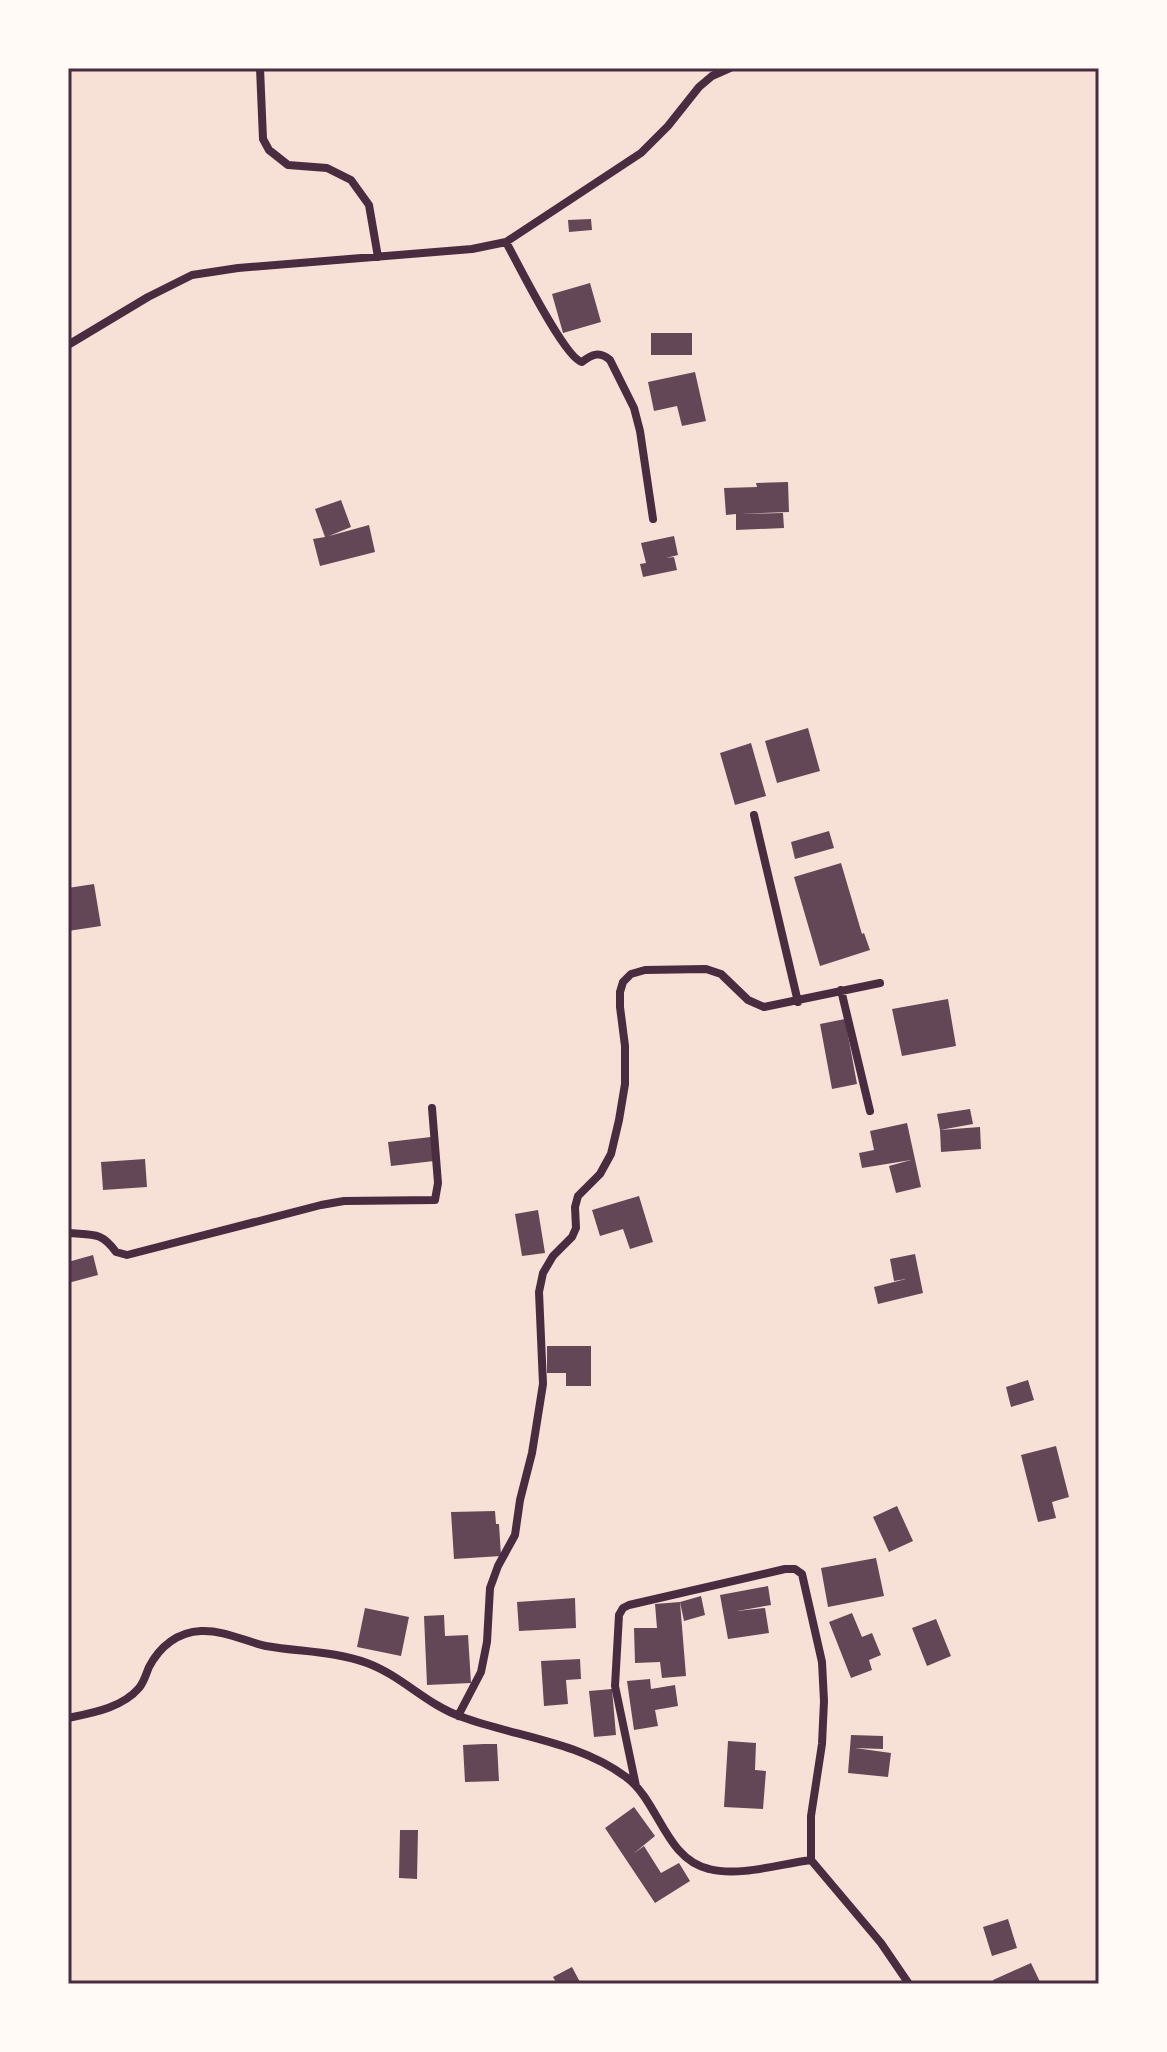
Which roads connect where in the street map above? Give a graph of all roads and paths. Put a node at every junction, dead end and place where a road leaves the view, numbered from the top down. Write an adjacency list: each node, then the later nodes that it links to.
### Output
1 (260, 68): 4 (street)
2 (730, 68): 3 (street)
3 (506, 242): 4 (street); 6 (street)
4 (378, 257): 5 (street)
5 (68, 345)
6 (653, 519)
7 (754, 815): 10 (street)
8 (880, 983): 9 (street)
9 (841, 990): 10 (street); 12 (street)
10 (798, 1002): 14 (street)
11 (432, 1108): 13 (street)
12 (870, 1111)
13 (68, 1233)
14 (458, 1716): 15 (street); 16 (street)
15 (68, 1718)
16 (637, 1788): 17 (street); 17 (street)
17 (811, 1860): 18 (street)
18 (909, 1984)

